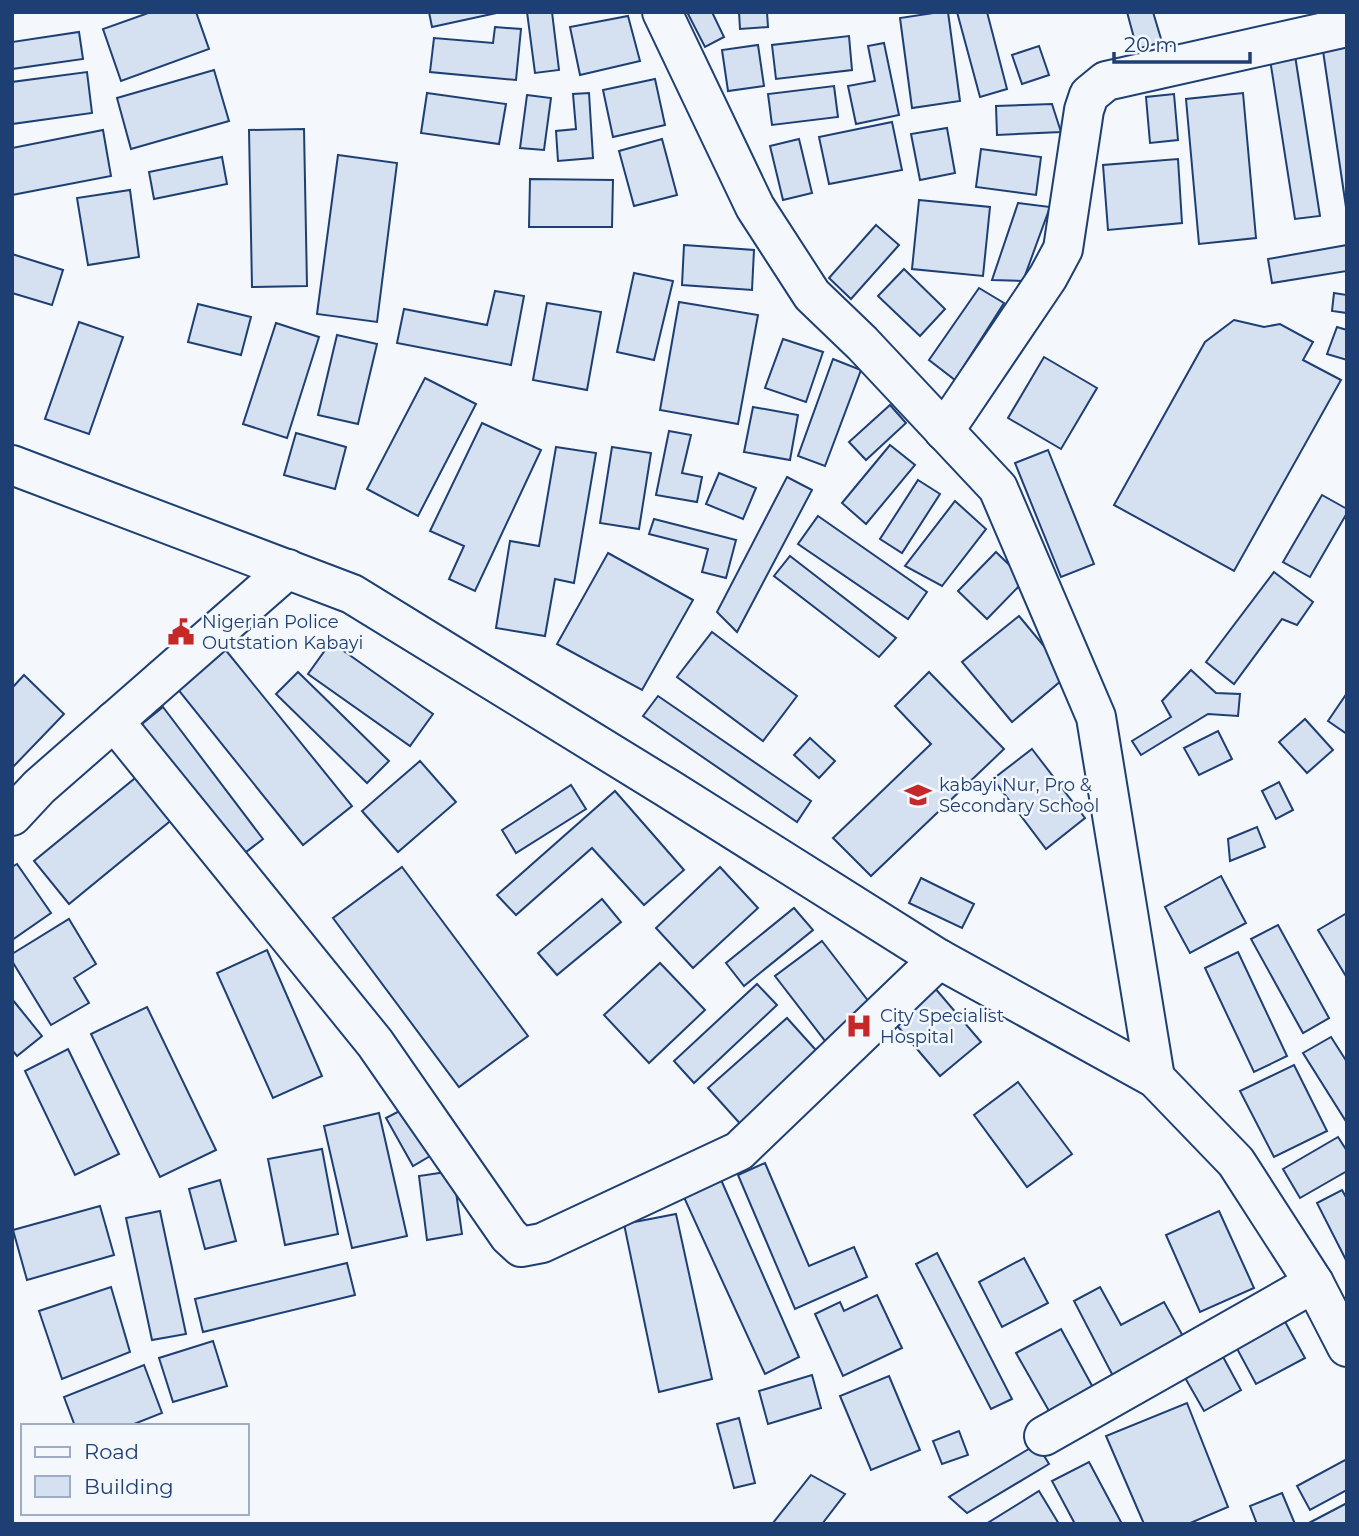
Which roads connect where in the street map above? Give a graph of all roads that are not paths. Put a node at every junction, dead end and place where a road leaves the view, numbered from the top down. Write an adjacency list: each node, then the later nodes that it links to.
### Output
1 (662, 12): 3 (street)
2 (1347, 27): 3 (street)
3 (944, 431): 9 (street)
4 (12, 465): 5 (street)
5 (288, 569): 6 (street); 8 (street)
6 (114, 721): 7 (street); 8 (street)
7 (12, 816)
8 (939, 959): 9 (street)
9 (1155, 1078): 10 (street)
10 (1314, 1283): 11 (street); 12 (street)
11 (1347, 1348)
12 (1044, 1436)

